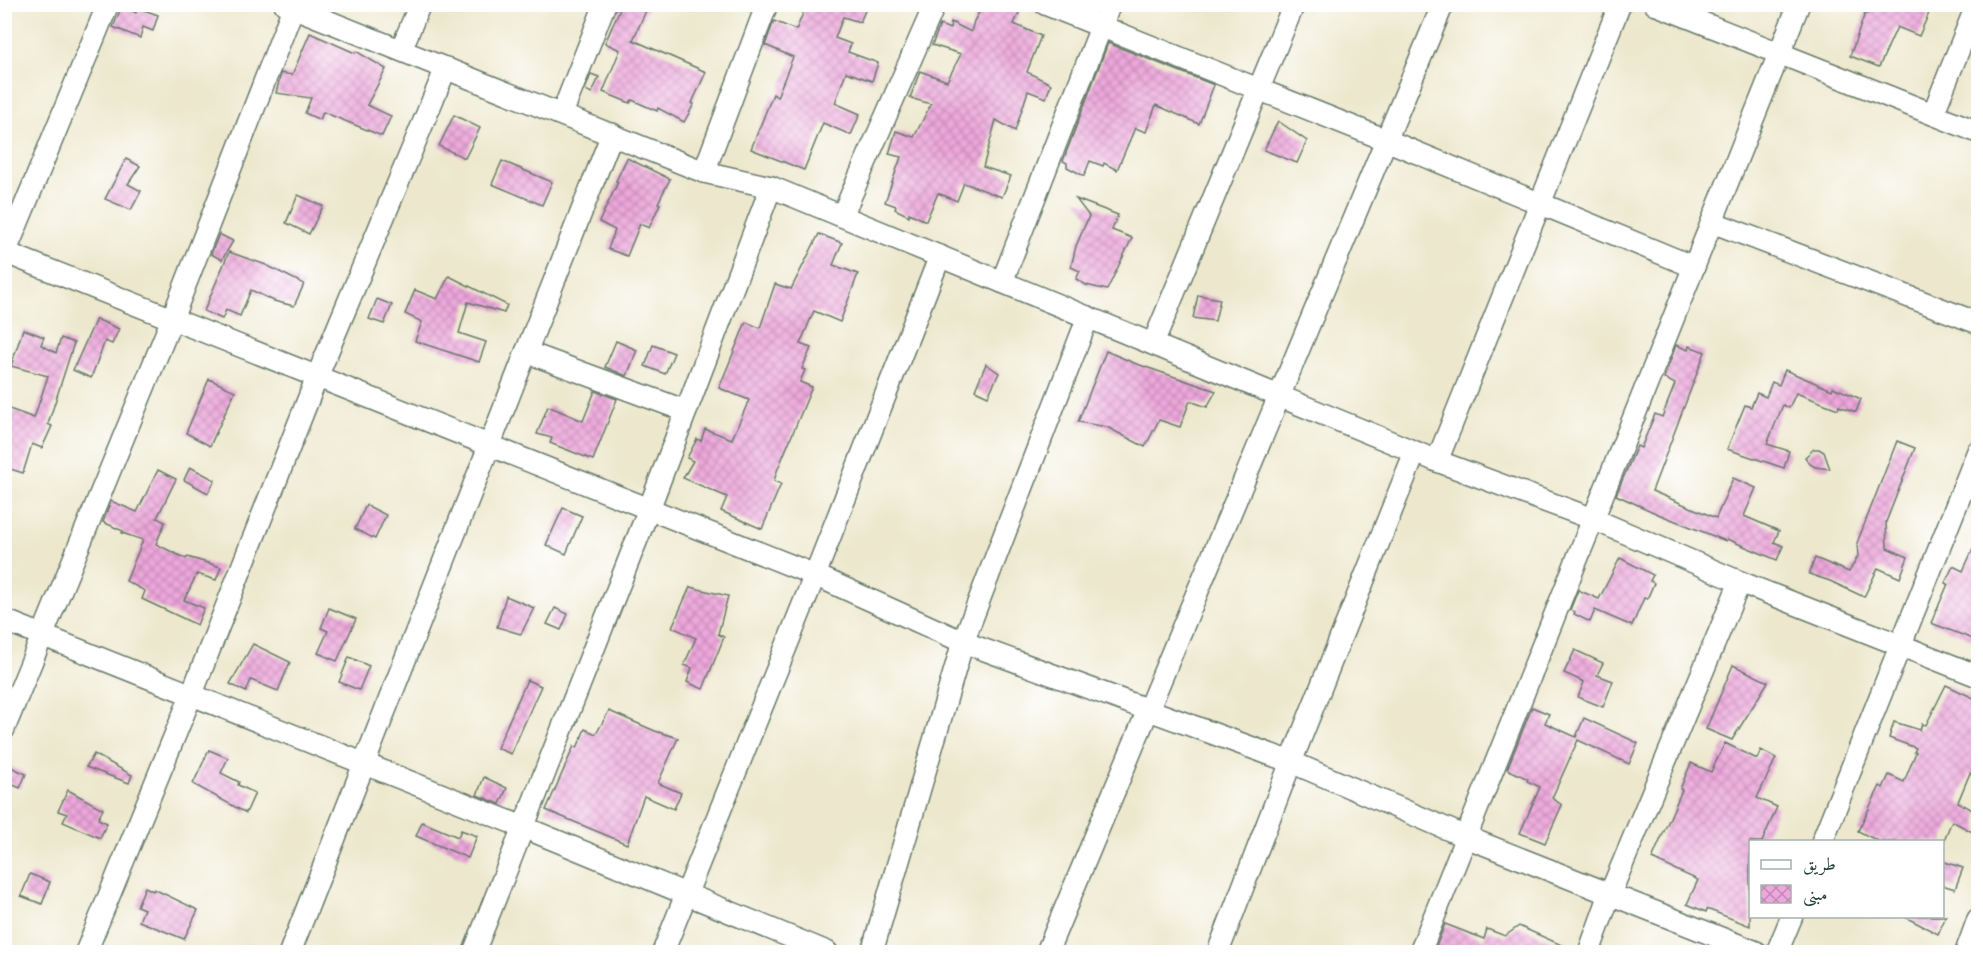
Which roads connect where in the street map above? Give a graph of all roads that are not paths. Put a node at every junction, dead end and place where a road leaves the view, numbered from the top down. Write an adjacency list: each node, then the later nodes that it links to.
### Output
1 (108, 4): 30 (street)
2 (420, 4): 16 (street)
3 (605, 4): 20 (street)
4 (767, 4): 25 (street)
5 (935, 4): 28 (street)
6 (1045, 4): 15 (street)
7 (1110, 4): 15 (street)
8 (1294, 4): 19 (street)
9 (1443, 4): 24 (street)
10 (1620, 4): 27 (street)
11 (1655, 4): 17 (street)
12 (1799, 4): 17 (street)
13 (1977, 4): 21 (street)
14 (289, 6): 16 (street); 35 (street)
15 (1101, 27): 19 (street); 33 (street)
16 (401, 50): 18 (street)
17 (1780, 54): 21 (street); 29 (street)
18 (446, 68): 20 (street); 39 (street)
19 (1259, 91): 24 (street); 37 (street)
20 (562, 114): 23 (street)
21 (1933, 114): 22 (street)
22 (1978, 132)
23 (612, 134): 25 (street); 38 (street)
24 (1386, 140): 27 (street); 40 (street)
25 (704, 172): 26 (street)
26 (771, 187): 28 (street); 41 (street)
27 (1540, 204): 32 (street); 45 (street)
28 (842, 216): 31 (street)
29 (1712, 222): 32 (street); 36 (street)
30 (5, 253): 35 (street)
31 (940, 256): 33 (street); 48 (street)
32 (1695, 267): 47 (street)
33 (1002, 282): 34 (street)
34 (1088, 317): 37 (street); 52 (street)
35 (172, 319): 39 (street); 51 (street)
36 (1978, 322)
37 (1154, 344): 40 (street)
38 (526, 352): 41 (street); 42 (street)
39 (317, 377): 42 (street); 55 (street)
40 (1279, 396): 44 (street); 56 (street)
41 (686, 411): 46 (street)
42 (489, 446): 46 (street); 59 (street)
43 (1978, 450): 53 (street)
44 (1415, 452): 45 (street); 58 (street)
45 (1437, 461): 47 (street)
46 (649, 509): 48 (street); 60 (street)
47 (1593, 519): 49 (street); 61 (street)
48 (815, 575): 52 (street); 64 (street)
49 (1740, 582): 53 (street); 63 (street)
50 (4, 621): 51 (street)
51 (42, 635): 55 (street); 57 (street)
52 (963, 642): 56 (street); 72 (street)
53 (1901, 646): 54 (street); 62 (street)
54 (1978, 676)
55 (191, 696): 59 (street); 67 (street)
56 (1148, 709): 58 (street); 73 (street)
57 (4, 729)
58 (1291, 762): 61 (street); 74 (street)
59 (363, 765): 60 (street); 68 (street)
60 (522, 827): 64 (street); 69 (street)
61 (1466, 837): 63 (street); 75 (street)
62 (1823, 840)
63 (1610, 894): 76 (street); 77 (street)
64 (686, 896): 70 (street); 71 (street)
65 (1791, 918): 78 (street)
66 (1978, 919): 79 (street)
67 (86, 952)
68 (290, 952)
69 (474, 952)
70 (663, 952)
71 (827, 952)
72 (872, 952)
73 (1047, 952)
74 (1218, 952)
75 (1420, 952)
76 (1588, 952)
77 (1756, 952)
78 (1777, 952)
79 (1966, 952)

